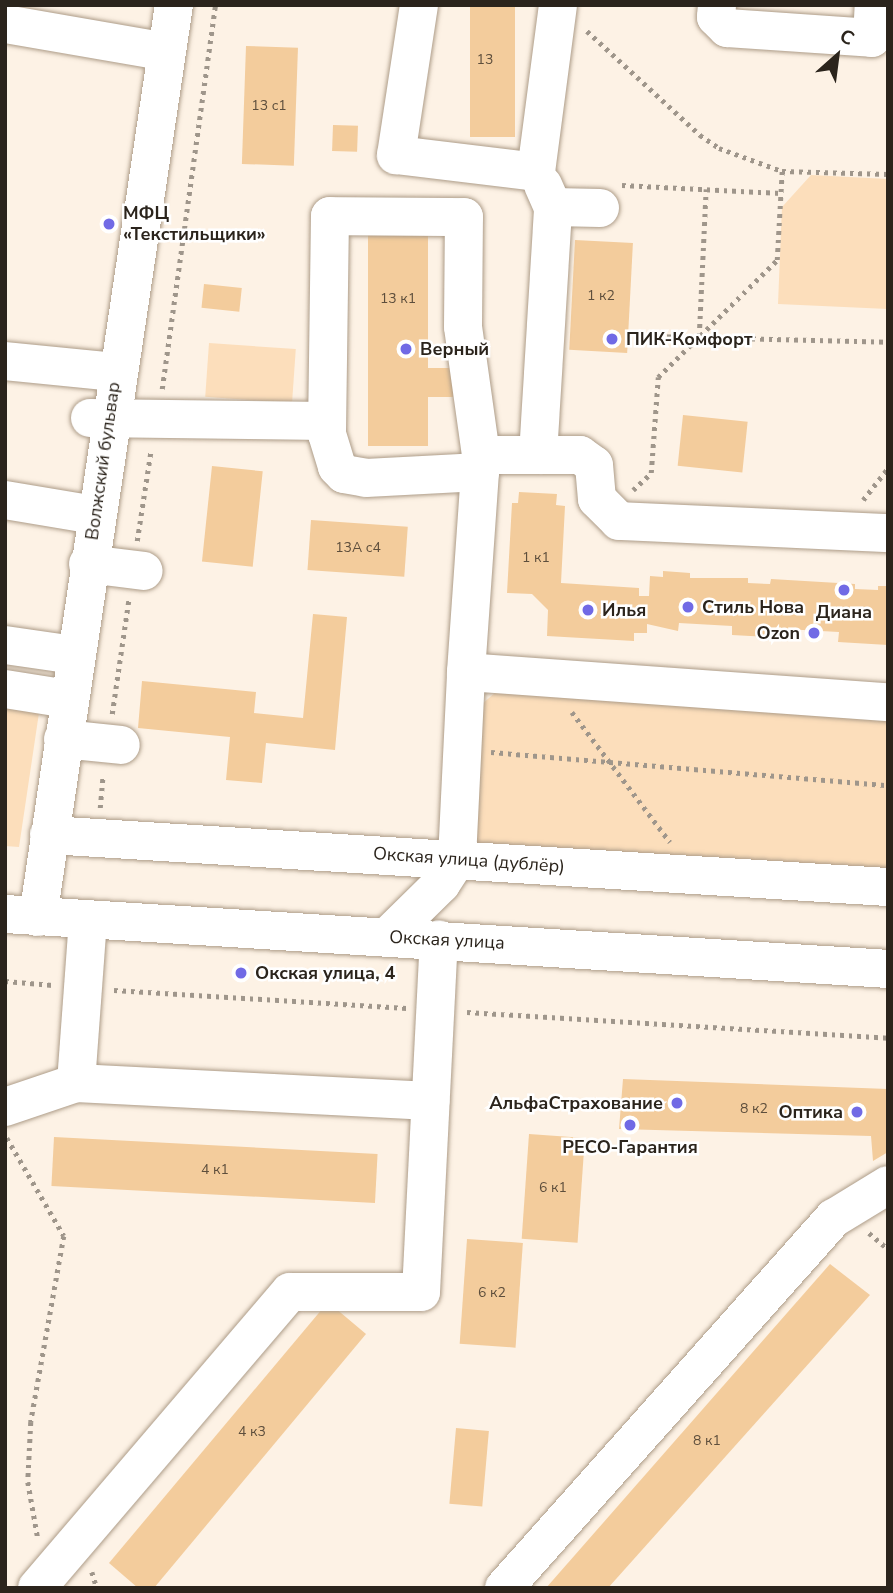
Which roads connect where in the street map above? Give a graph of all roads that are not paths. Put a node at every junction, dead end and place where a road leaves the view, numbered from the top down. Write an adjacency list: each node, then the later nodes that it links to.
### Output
1 (174, 5): 7 (street, Волжский бульвар)
2 (419, 5): 8 (street)
3 (717, 5): 4 (street)
4 (874, 5)
5 (557, 10): 8 (street)
6 (5, 24): 7 (street)
7 (167, 51): 12 (street, Волжский бульвар)
8 (536, 172): 10 (street)
9 (608, 197): 10 (street)
10 (553, 207): 15 (street)
11 (5, 361): 12 (street)
12 (116, 372): 13 (street, Волжский бульвар)
13 (100, 419): 14 (street); 18 (street, Волжский бульвар)
14 (327, 421): 16 (street); 16 (street)
15 (538, 455): 16 (street); 19 (street)
16 (481, 464): 24 (street)
17 (5, 500): 18 (street)
18 (95, 515): 20 (street, Волжский бульвар)
19 (888, 533)
20 (88, 564): 21 (street); 23 (street, Волжский бульвар)
21 (144, 571)
22 (5, 645): 23 (street)
23 (74, 655): 26 (street, Волжский бульвар)
24 (466, 672): 27 (street); 31 (street)
25 (5, 689): 26 (street)
26 (68, 699): 28 (street, Волжский бульвар)
27 (888, 702)
28 (62, 739): 29 (street); 30 (street, Волжский бульвар)
29 (121, 745)
30 (49, 835): 31 (street, Окская улица (дублёр)); 33 (street, Волжский бульвар)
31 (457, 859): 32 (street, Окская улица (дублёр)); 35 (street)
32 (888, 887)
33 (22, 915): 34 (street, Окская улица)
34 (88, 920): 35 (street, Окская улица); 38 (street)
35 (387, 936): 36 (street, Окская улица)
36 (439, 939): 37 (street, Окская улица); 39 (street)
37 (888, 969)
38 (76, 1083): 39 (street); 40 (street)
39 (431, 1101): 42 (street)
40 (5, 1107)
41 (888, 1185): 43 (street)
42 (49, 1575)
43 (504, 1588)

